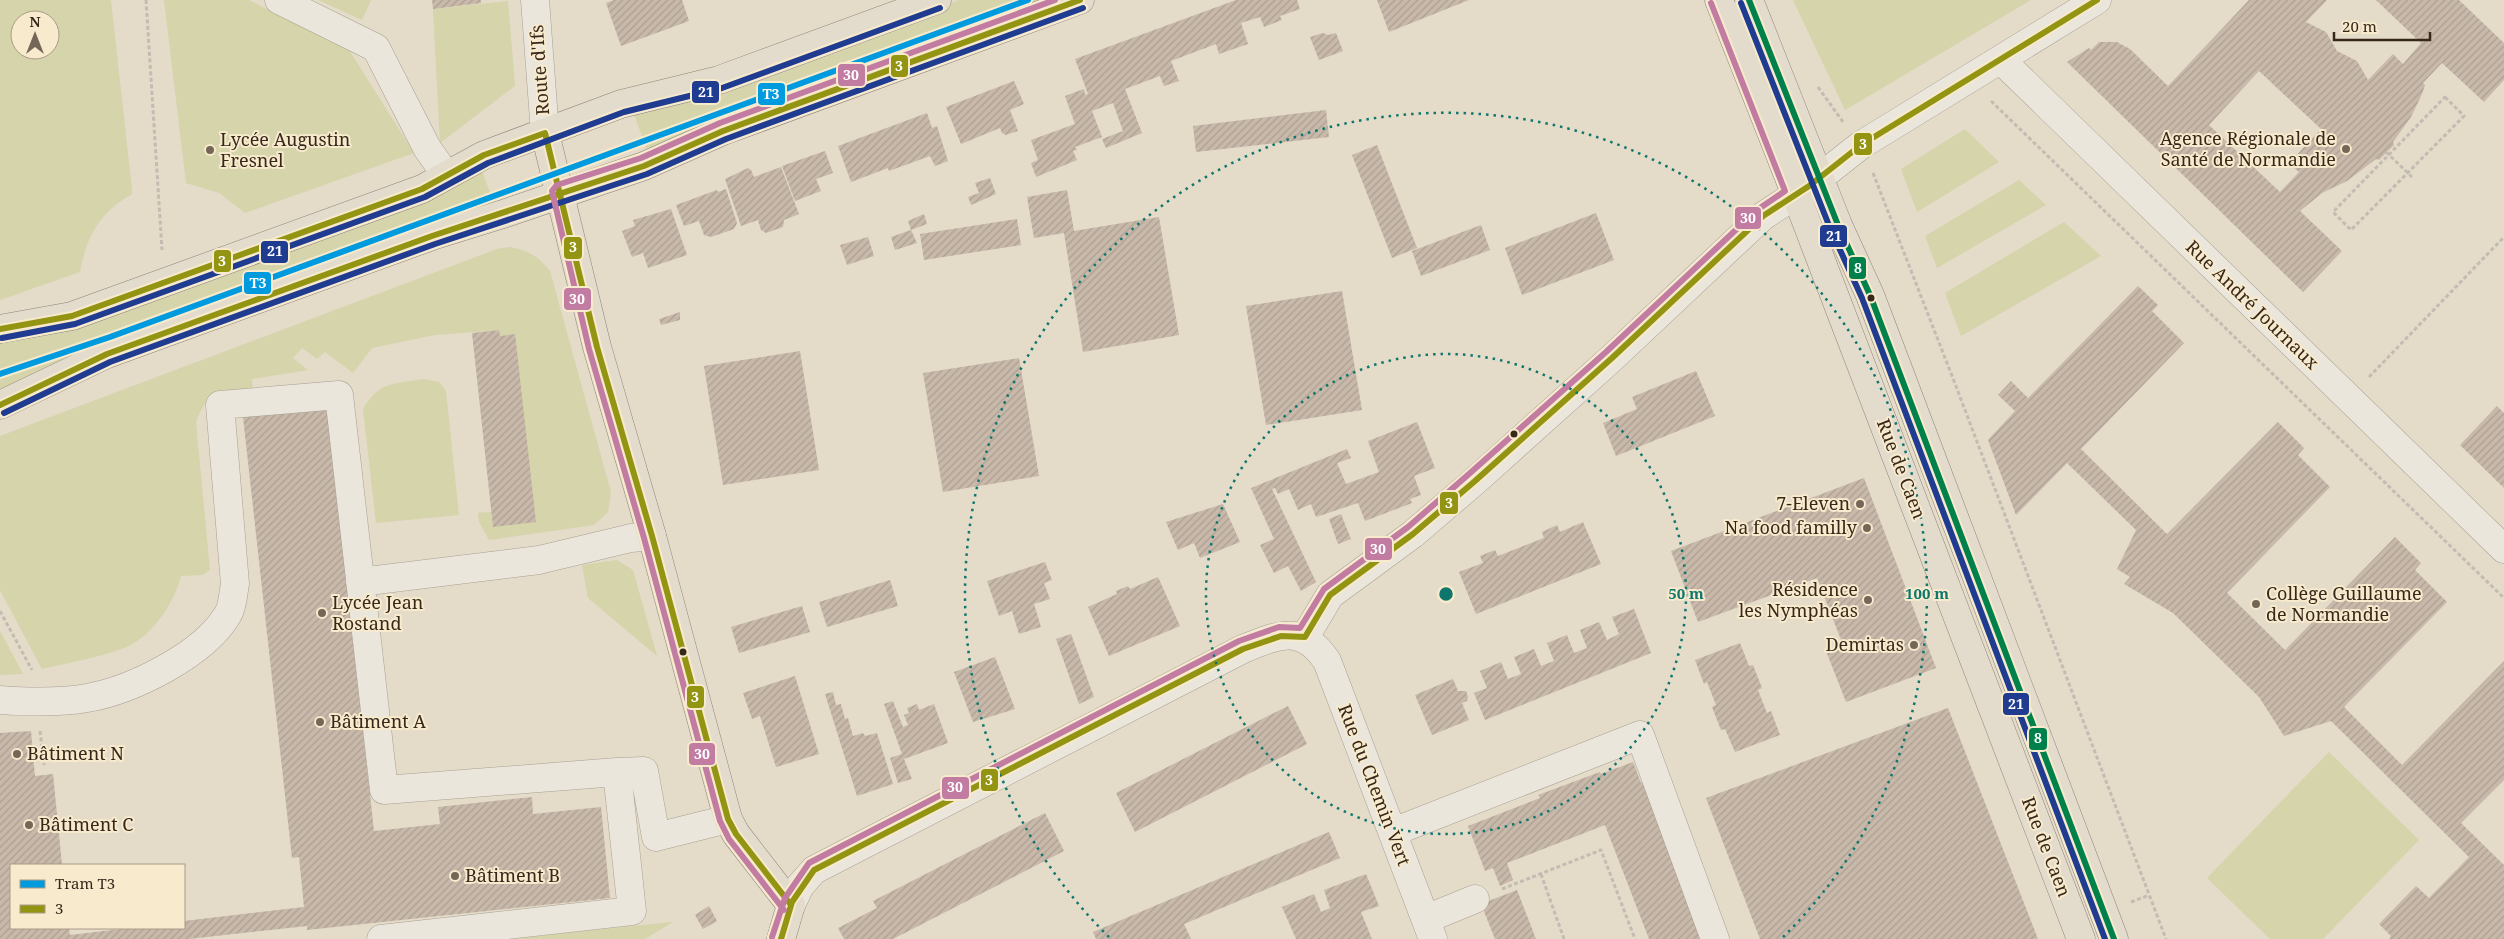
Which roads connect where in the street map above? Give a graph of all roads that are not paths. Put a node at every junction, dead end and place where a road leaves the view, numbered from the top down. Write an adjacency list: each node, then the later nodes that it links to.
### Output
1 (279, 0): 10 (street)
2 (535, 0): 9 (street, Route d'Ifs)
3 (937, 0): 9 (main road)
4 (1080, 0): 12 (main road)
5 (1719, 0): 11 (main road, Rue de Caen)
6 (1749, 0): 11 (main road)
7 (2097, 0): 8 (street)
8 (2001, 60): 11 (street); 16 (street, Rue André Journaux)
9 (545, 133): 10 (main road); 12 (main road, Route d'Ifs)
10 (446, 175): 13 (main road)
11 (1808, 186): 18 (street); 29 (main road, Rue de Caen); 30 (main road)
12 (560, 193): 14 (main road); 15 (main road, Route d'Ifs)
13 (0, 329)
14 (0, 405)
15 (652, 536): 17 (street); 21 (main road, Route d'Ifs)
16 (2504, 549)
17 (360, 582): 19 (street); 20 (street)
18 (1305, 637): 22 (street, Rue du Chemin Vert); 24 (street)
19 (0, 700)
20 (616, 772): 21 (street); 26 (street)
21 (728, 819): 24 (main road, Route d'Ifs)
22 (1393, 832): 25 (street, Rue du Chemin Vert); 28 (street)
23 (1475, 900): 25 (street)
24 (791, 905): 27 (main road)
25 (1429, 929)
26 (381, 939)
27 (781, 939)
28 (1715, 939)
29 (2081, 939)
30 (2114, 939)

